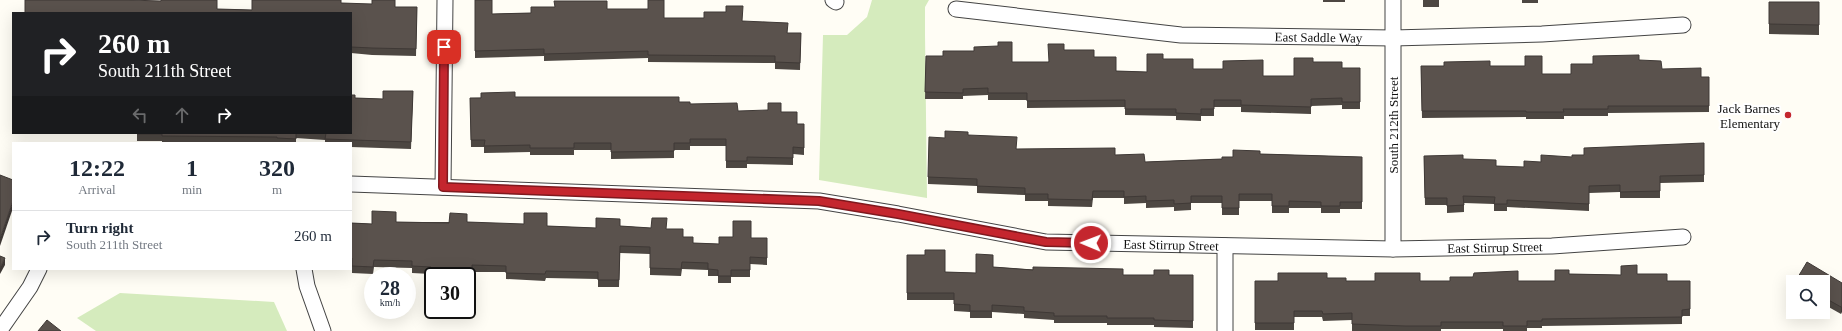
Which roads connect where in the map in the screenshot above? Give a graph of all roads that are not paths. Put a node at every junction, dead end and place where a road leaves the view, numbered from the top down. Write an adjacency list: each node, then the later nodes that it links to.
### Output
1 (445, 0): 7 (street)
2 (1393, 0): 5 (street, South 212th Street)
3 (956, 9): 5 (street, East Saddle Way)
4 (1683, 25): 5 (street, East Saddle Way)
5 (1393, 38): 10 (street, South 212th Street)
6 (352, 184): 7 (street, East Stirrup Street)
7 (443, 187): 9 (street, East Stirrup Street)
8 (1683, 237): 10 (street, East Stirrup Street)
9 (1226, 246): 10 (street, East Stirrup Street); 15 (street)
10 (1393, 249)
11 (38, 270): 13 (street)
12 (304, 270): 14 (street)
13 (0, 330)
14 (323, 331)
15 (1225, 331)

